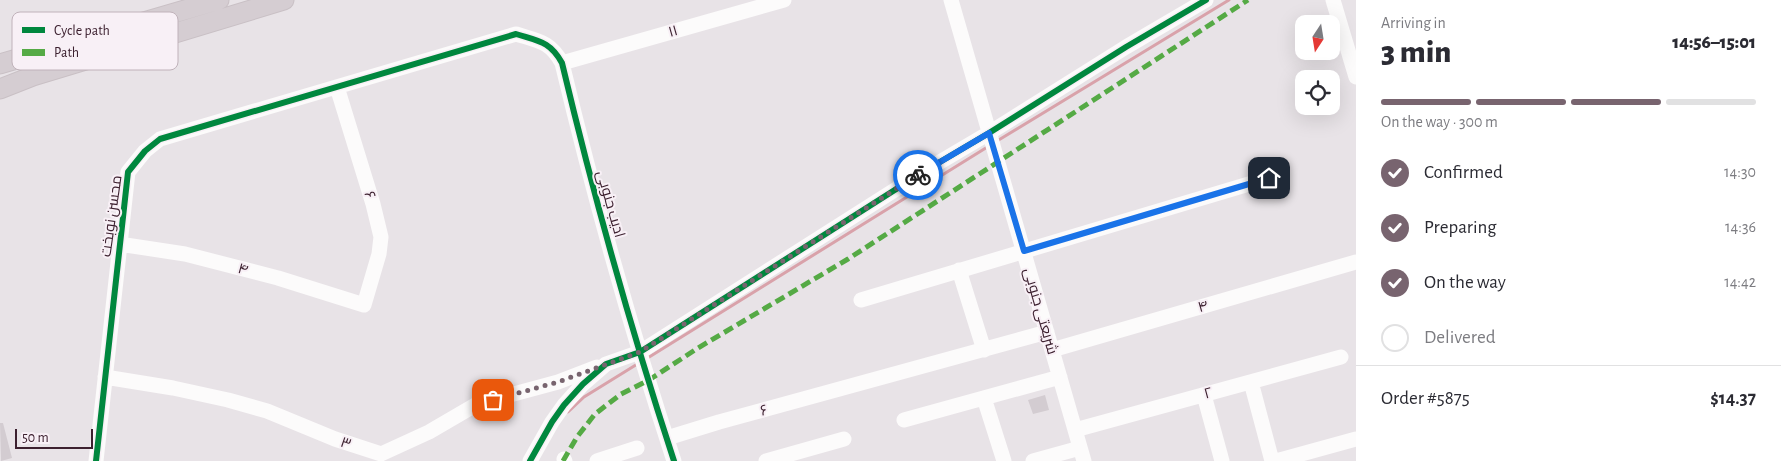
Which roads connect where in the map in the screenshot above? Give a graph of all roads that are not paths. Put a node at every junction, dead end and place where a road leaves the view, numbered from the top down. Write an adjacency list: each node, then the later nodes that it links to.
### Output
1 (219, 0): 7 (main road)
2 (284, 0): 8 (main road)
3 (784, 0): 10 (street, ۱۱)
4 (951, 0): 16 (street, شریعتی جنوبی)
5 (1206, 0): 16 (street, ۳)
6 (1333, 0): 13 (street)
7 (178, 12)
8 (178, 32)
9 (12, 60): 11 (main road)
10 (562, 63): 14 (street, محسن نوبخت); 27 (street, ادیب جنوبی)
11 (0, 64)
12 (54, 70): 15 (main road)
13 (1356, 77)
14 (336, 87): 18 (street, محسن نوبخت); 23 (street, ۶)
15 (0, 88)
16 (989, 133): 19 (street, شریعتی جنوبی); 27 (street, ۳)
17 (1269, 178): 19 (street)
18 (119, 244): 23 (street, ۴); 31 (street, محسن نوبخت)
19 (1024, 251): 21 (street); 24 (street, شریعتی جنوبی)
20 (1355, 262): 26 (street, ۴)
21 (959, 270): 22 (street); 25 (street)
22 (861, 300)
23 (364, 306)
24 (1047, 332): 25 (street, ۶); 26 (street, شریعتی جنوبی)
25 (984, 350): 37 (street, ۶)
26 (1052, 350): 30 (street, شریعتی جنوبی)
27 (640, 352): 29 (street, ۳); 37 (street, ادیب جنوبی)
28 (1342, 357): 32 (street, ۲)
29 (606, 364): 31 (street, ۳); 43 (street)
30 (1060, 377): 34 (street); 36 (street, شریعتی جنوبی)
31 (105, 378): 42 (street, محسن نوبخت)
32 (1251, 382): 33 (street, ۲); 50 (street)
33 (1204, 395): 36 (street, ۲); 49 (street)
34 (984, 398): 35 (street); 47 (street)
35 (904, 420)
36 (1075, 430): 41 (street, شریعتی جنوبی)
37 (667, 438): 45 (street)
38 (844, 439): 46 (street)
39 (1356, 439): 51 (street)
40 (637, 448): 44 (street)
41 (1082, 454): 48 (street)
42 (96, 461)
43 (530, 461)
44 (597, 461)
45 (674, 461)
46 (766, 461)
47 (1004, 461)
48 (1033, 461)
49 (1222, 461)
50 (1272, 461)
51 (1276, 461)

